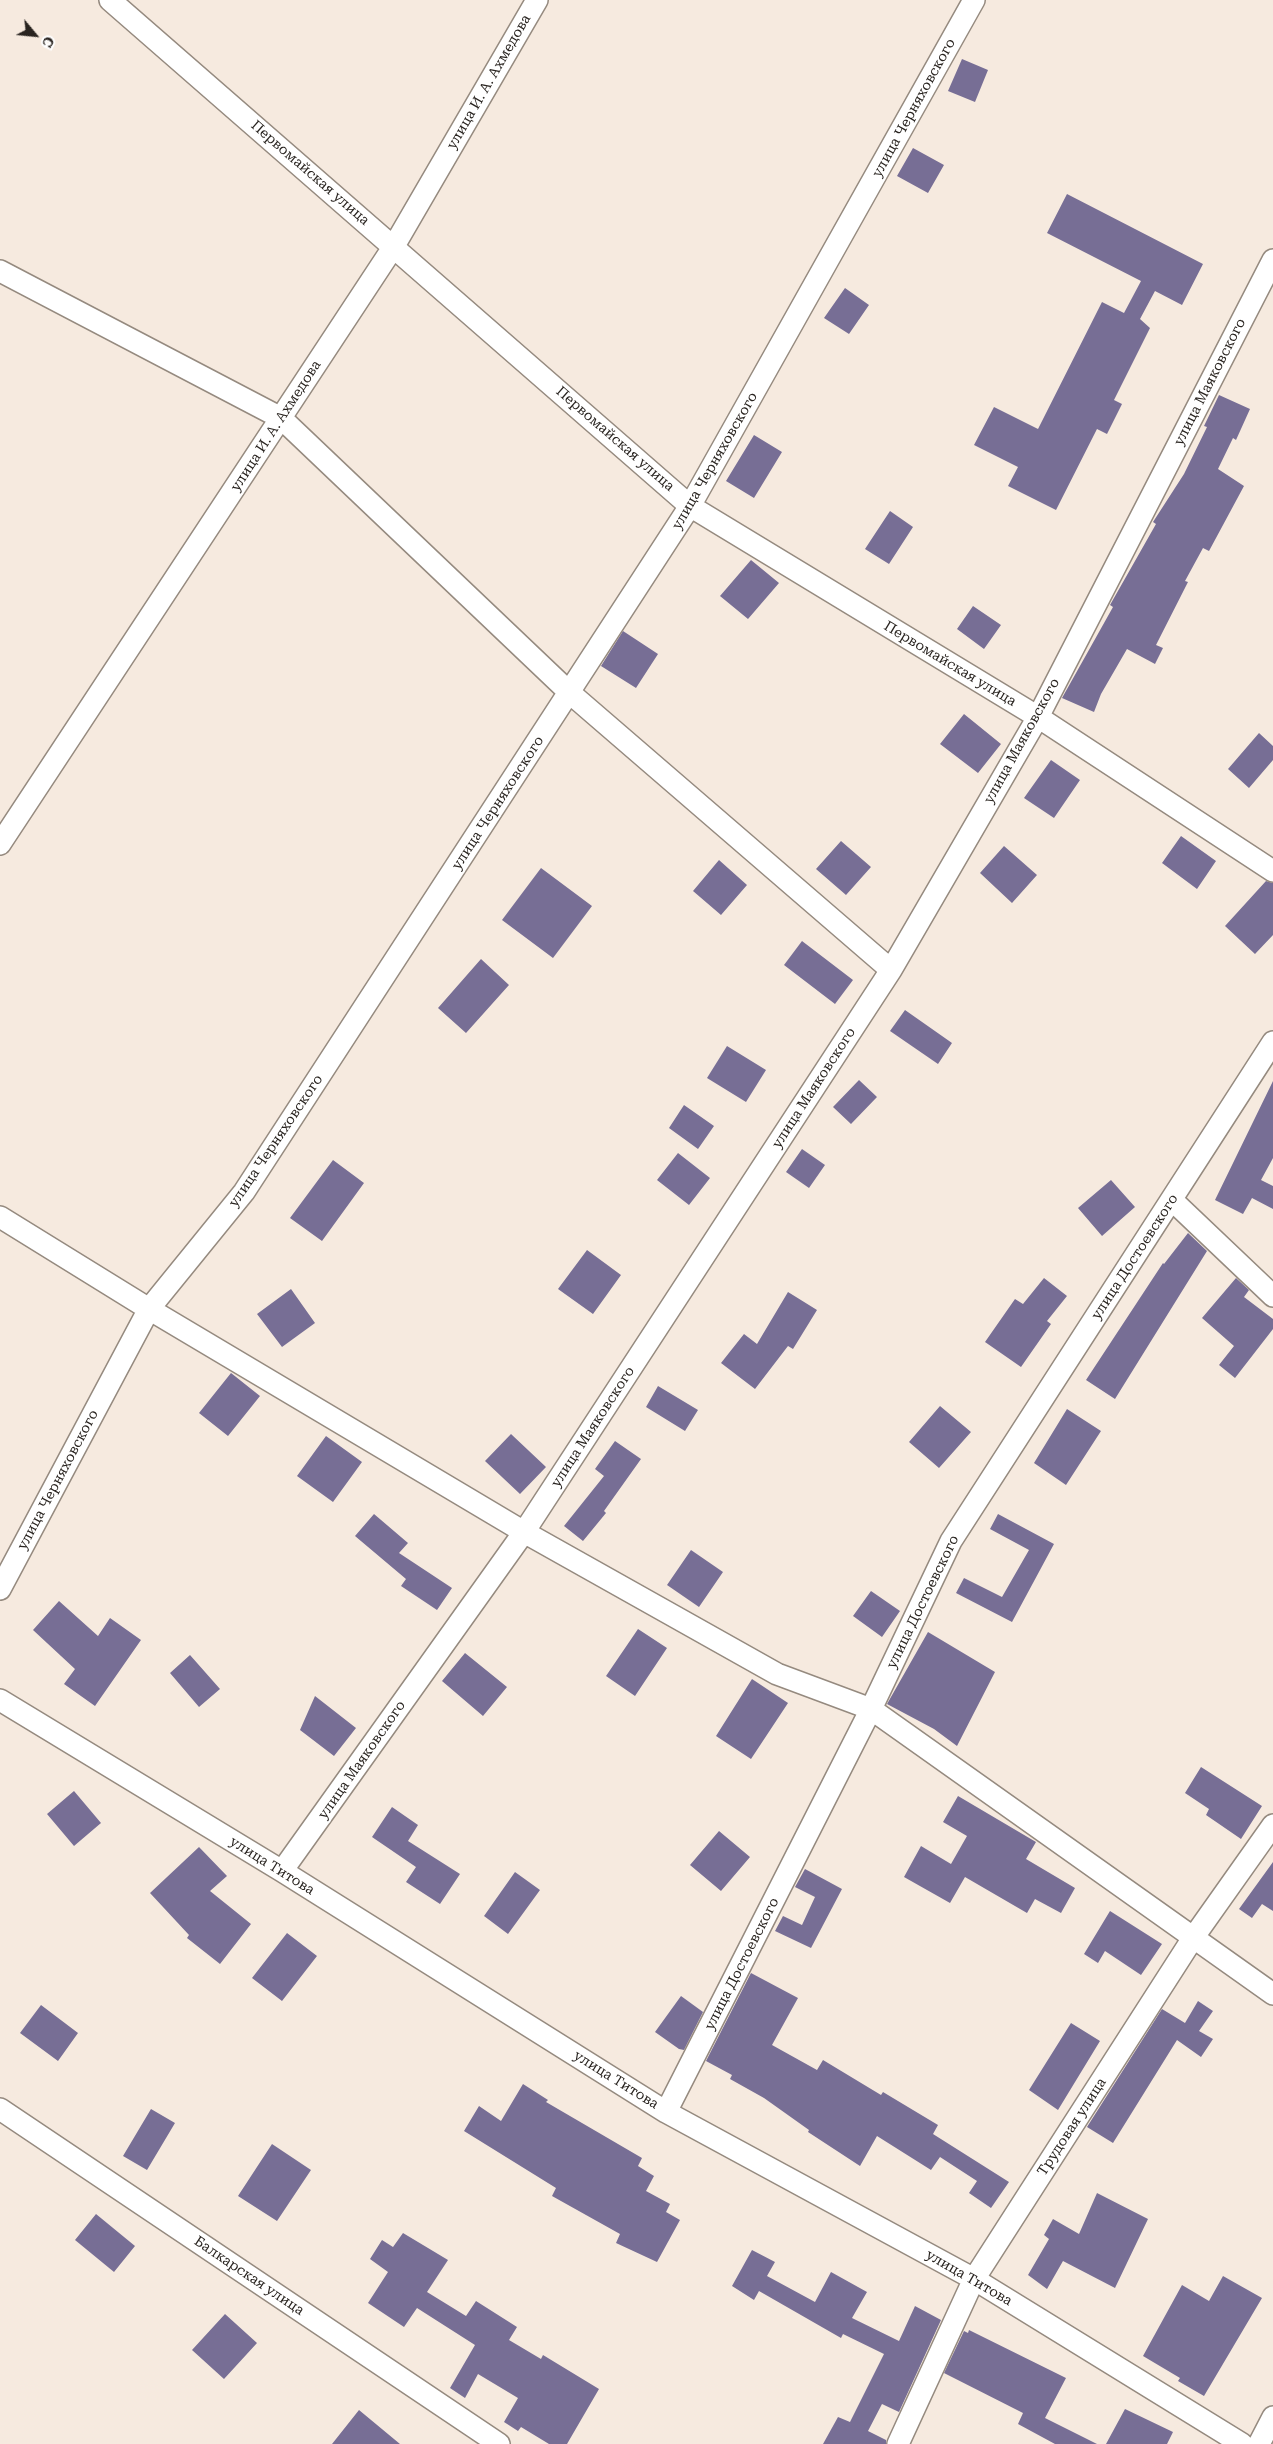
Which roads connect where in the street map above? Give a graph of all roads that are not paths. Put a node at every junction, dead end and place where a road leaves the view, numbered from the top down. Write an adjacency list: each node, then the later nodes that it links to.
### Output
1 (110, 0): 4 (street, Первомайская улица)
2 (537, 0): 4 (street, улица И. А. Ахмедова)
3 (974, 0): 8 (street, улица Черняховского)
4 (394, 246): 7 (street, улица И. А. Ахмедова); 8 (street, Первомайская улица)
5 (1273, 260): 10 (street, улица Маяковского)
6 (0, 271): 7 (street)
7 (281, 418): 9 (street); 11 (street, улица И. А. Ахмедова)
8 (690, 506): 9 (street, улица Черняховского); 10 (street, Первомайская улица)
9 (570, 693): 13 (street); 18 (street, улица Черняховского)
10 (1038, 716): 12 (street, Первомайская улица); 13 (street, улица Маяковского)
11 (0, 844)
12 (1273, 871)
13 (891, 970): 19 (street, улица Маяковского)
14 (1273, 1042): 15 (street, улица Достоевского)
15 (1172, 1200): 17 (street); 22 (street, улица Достоевского)
16 (0, 1217): 18 (street)
17 (1273, 1296)
18 (149, 1309): 19 (street); 20 (street, улица Черняховского)
19 (524, 1532): 22 (street); 24 (street, улица Маяковского)
20 (0, 1589)
21 (0, 1700): 24 (street, улица Титова)
22 (871, 1709): 25 (street); 28 (street, улица Достоевского)
23 (1273, 1825): 25 (street, Трудовая улица)
24 (282, 1872): 28 (street, улица Титова)
25 (1193, 1938): 26 (street); 29 (street, Трудовая улица)
26 (1273, 1994)
27 (0, 2109): 31 (street, Балкарская улица)
28 (666, 2112): 29 (street, улица Титова)
29 (974, 2279): 32 (street, Трудовая улица); 33 (street, улица Титова)
30 (1273, 2417): 34 (street)
31 (499, 2444)
32 (898, 2444)
33 (1242, 2444)
34 (1259, 2444)

